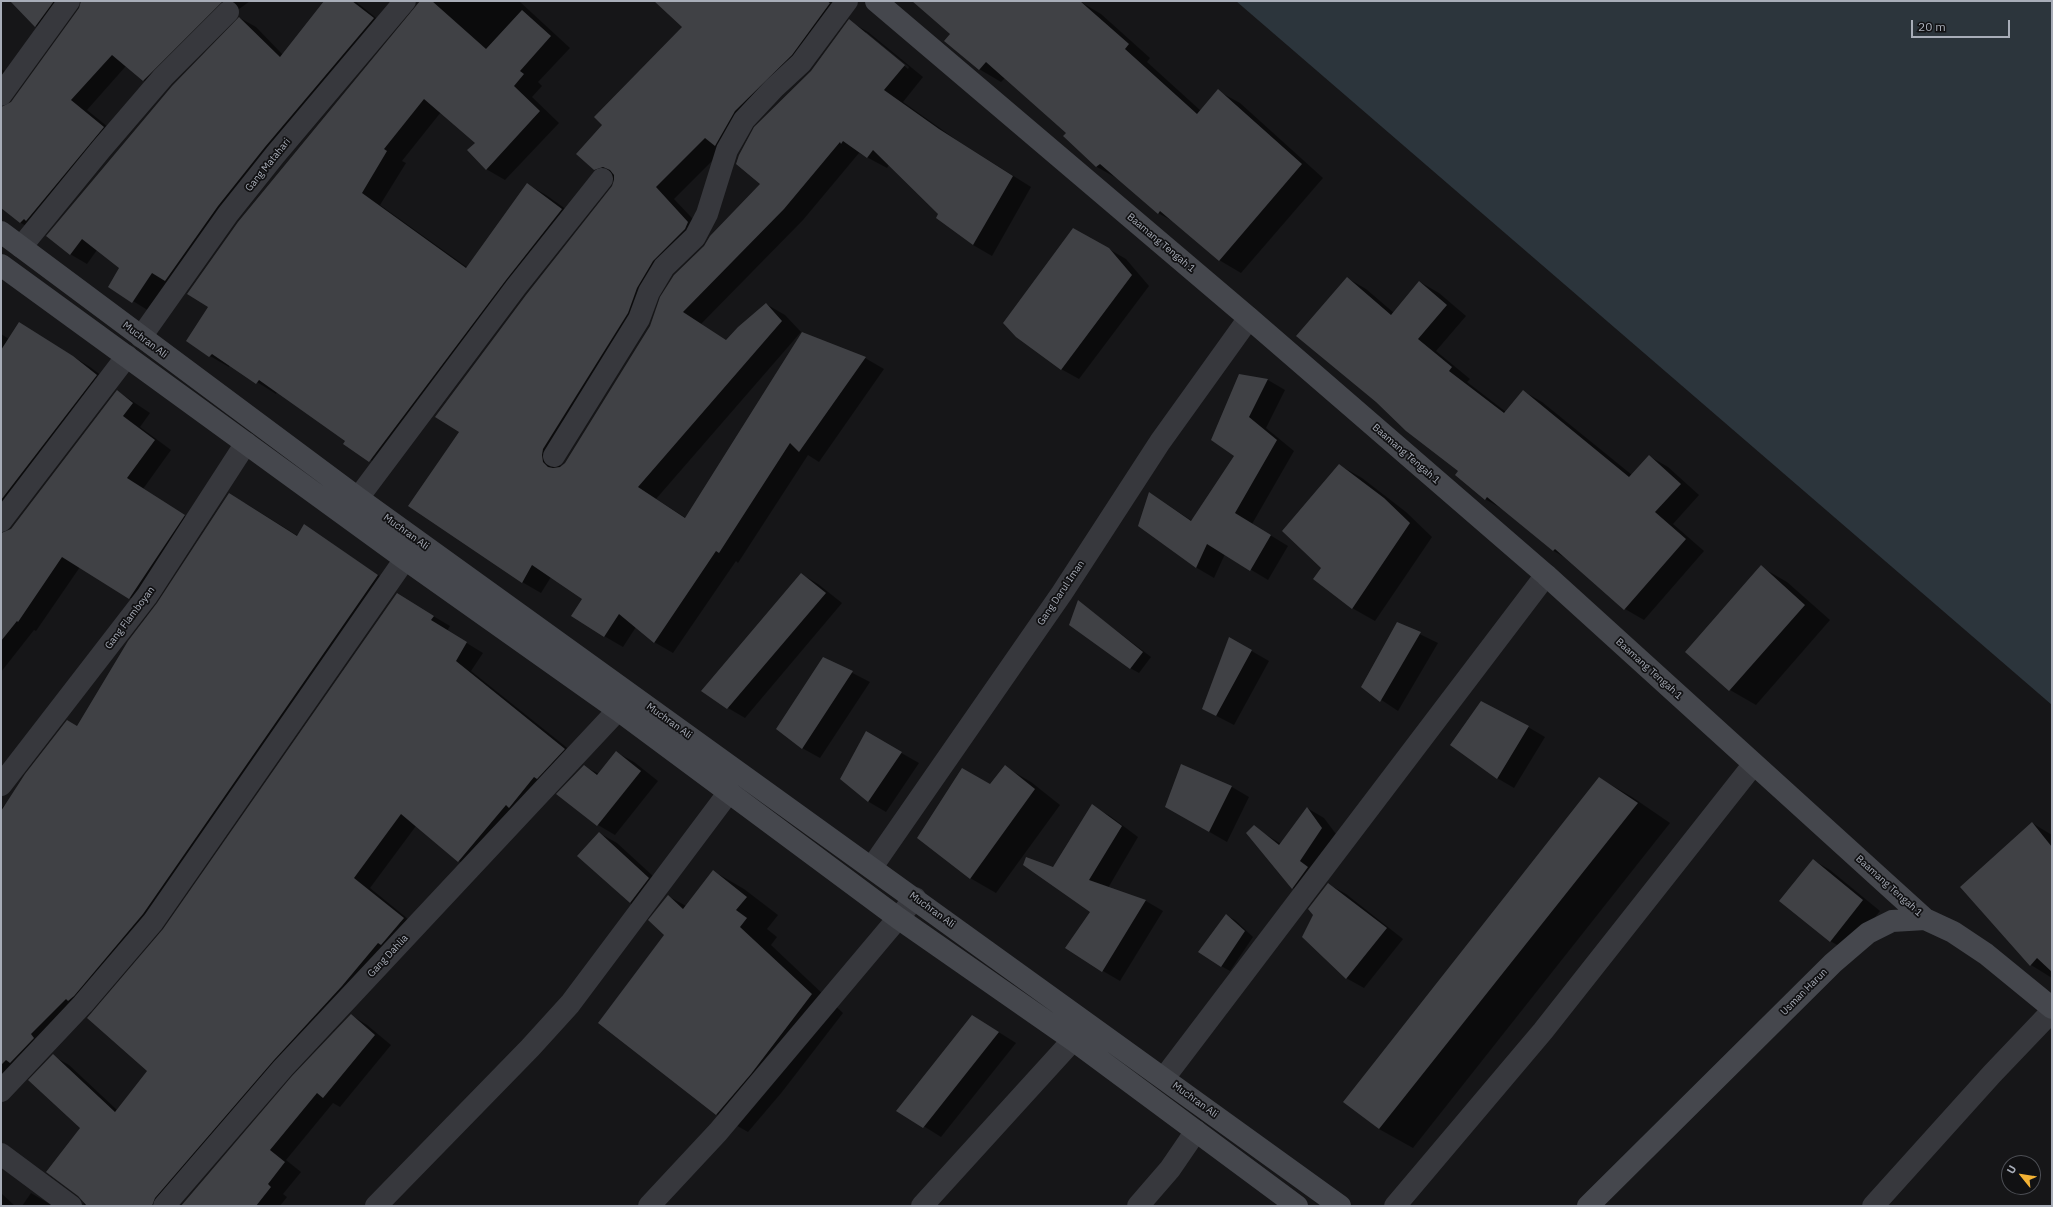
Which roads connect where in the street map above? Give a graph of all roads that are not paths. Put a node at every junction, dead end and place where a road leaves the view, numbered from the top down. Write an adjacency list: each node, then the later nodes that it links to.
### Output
1 (69, 1): 6 (street)
2 (406, 1): 12 (street, Gang Matahari)
3 (847, 1): 15 (street)
4 (876, 1): 11 (street, Baamang Tengah 1)
5 (228, 12): 9 (street)
6 (1, 94)
7 (602, 179): 16 (street)
8 (1, 232): 9 (street, Muchran Ali)
9 (21, 247): 12 (street, Muchran Ali)
10 (1, 265): 13 (street)
11 (1250, 318): 19 (street, Baamang Tengah 1); 24 (street, Gang Darul Iman)
12 (142, 337): 16 (street, Muchran Ali)
13 (127, 356): 14 (street); 17 (street)
14 (246, 443): 18 (street); 22 (street, Gang Flamboyan)
15 (554, 456)
16 (358, 498): 24 (street, Muchran Ali)
17 (1, 521)
18 (405, 559): 20 (street); 31 (street)
19 (1546, 575): 21 (street, Baamang Tengah 1); 30 (street)
20 (618, 710): 23 (street); 35 (street, Gang Dahlia)
21 (1753, 765): 27 (street, Baamang Tengah 1); 42 (street)
22 (1, 784)
23 (729, 792): 26 (street); 36 (street)
24 (872, 867): 25 (street, Muchran Ali)
25 (915, 898): 26 (street); 30 (street, Muchran Ali)
26 (898, 918): 29 (street); 37 (street)
27 (1926, 919): 28 (street, Usman Harun); 43 (street, Usman Harun)
28 (2052, 1010): 44 (street)
29 (1073, 1040): 32 (street); 38 (street)
30 (1164, 1078): 41 (street, Muchran Ali)
31 (1, 1091)
32 (1196, 1131): 39 (street); 40 (street)
33 (1, 1154): 34 (street)
34 (71, 1206)
35 (164, 1206)
36 (376, 1206)
37 (649, 1206)
38 (922, 1206)
39 (1138, 1206)
40 (1296, 1206)
41 (1340, 1206)
42 (1395, 1206)
43 (1588, 1206)
44 (1872, 1206)

